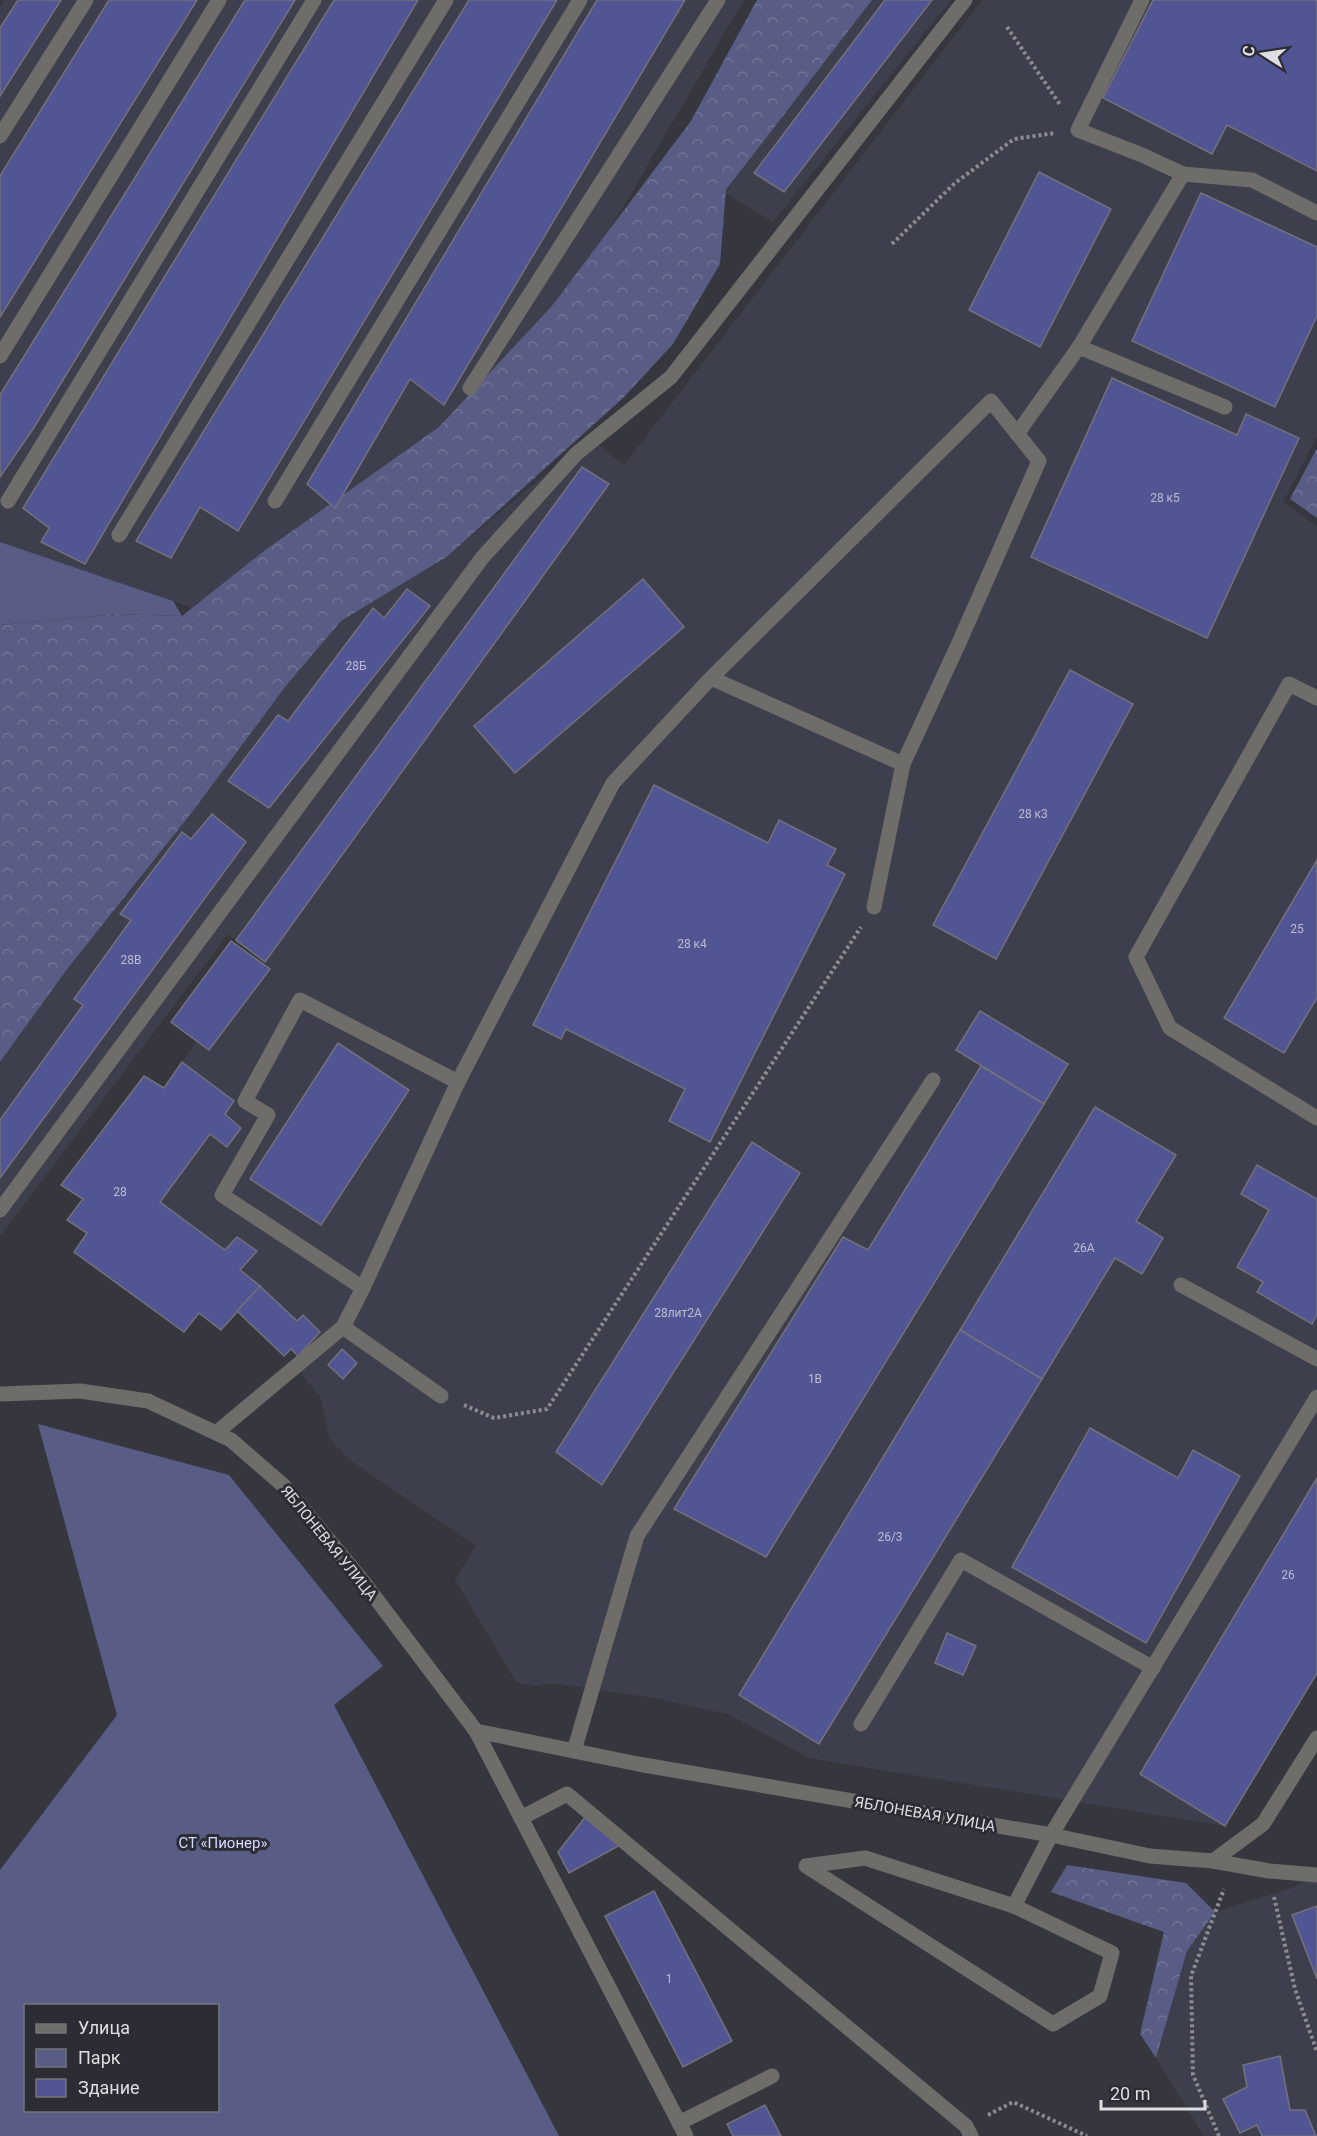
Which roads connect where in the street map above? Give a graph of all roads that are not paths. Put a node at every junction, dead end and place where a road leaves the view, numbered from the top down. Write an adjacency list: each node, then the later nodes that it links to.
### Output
1 (86, 0): 9 (street)
2 (219, 0): 13 (street)
3 (314, 0): 17 (street)
4 (446, 0): 19 (street)
5 (580, 0): 18 (street)
6 (718, 0): 14 (street)
7 (965, 0): 27 (street)
8 (1142, 0): 10 (street)
9 (0, 136)
10 (1183, 174): 11 (street); 12 (street)
11 (1317, 213)
12 (1079, 347): 15 (street); 16 (street)
13 (0, 357)
14 (470, 388)
15 (1225, 407)
16 (1017, 434): 20 (street); 22 (street)
17 (9, 501)
18 (275, 501)
19 (118, 535)
20 (711, 678): 22 (street); 25 (street)
21 (1317, 698): 26 (street)
22 (903, 764): 23 (street)
23 (874, 907)
24 (933, 1080): 40 (street)
25 (458, 1082): 29 (street); 29 (street)
26 (1317, 1118)
27 (0, 1210)
28 (1181, 1285): 31 (street)
29 (363, 1288): 30 (street)
30 (343, 1327): 33 (street); 35 (street)
31 (1317, 1359)
32 (0, 1394): 35 (street, ЯБЛОНЕВАЯ УЛИЦА)
33 (441, 1396)
34 (1317, 1397): 36 (street)
35 (216, 1433): 38 (street, ЯБЛОНЕВАЯ УЛИЦА)
36 (1153, 1668): 37 (street); 42 (street)
37 (861, 1724)
38 (476, 1731): 40 (street, ЯБЛОНЕВАЯ УЛИЦА); 41 (street, ЯБЛОНЕВАЯ УЛИЦА)
39 (1317, 1738): 43 (street)
40 (574, 1751): 42 (street, ЯБЛОНЕВАЯ УЛИЦА)
41 (521, 1818): 47 (street, ЯБЛОНЕВАЯ УЛИЦА); 48 (street)
42 (1051, 1835): 43 (street, ЯБЛОНЕВАЯ УЛИЦА); 45 (street)
43 (1213, 1861): 44 (street, ЯБЛОНЕВАЯ УЛИЦА)
44 (1317, 1875)
45 (1014, 1906): 45 (street)
46 (772, 2076): 47 (street)
47 (682, 2129)
48 (969, 2131)

